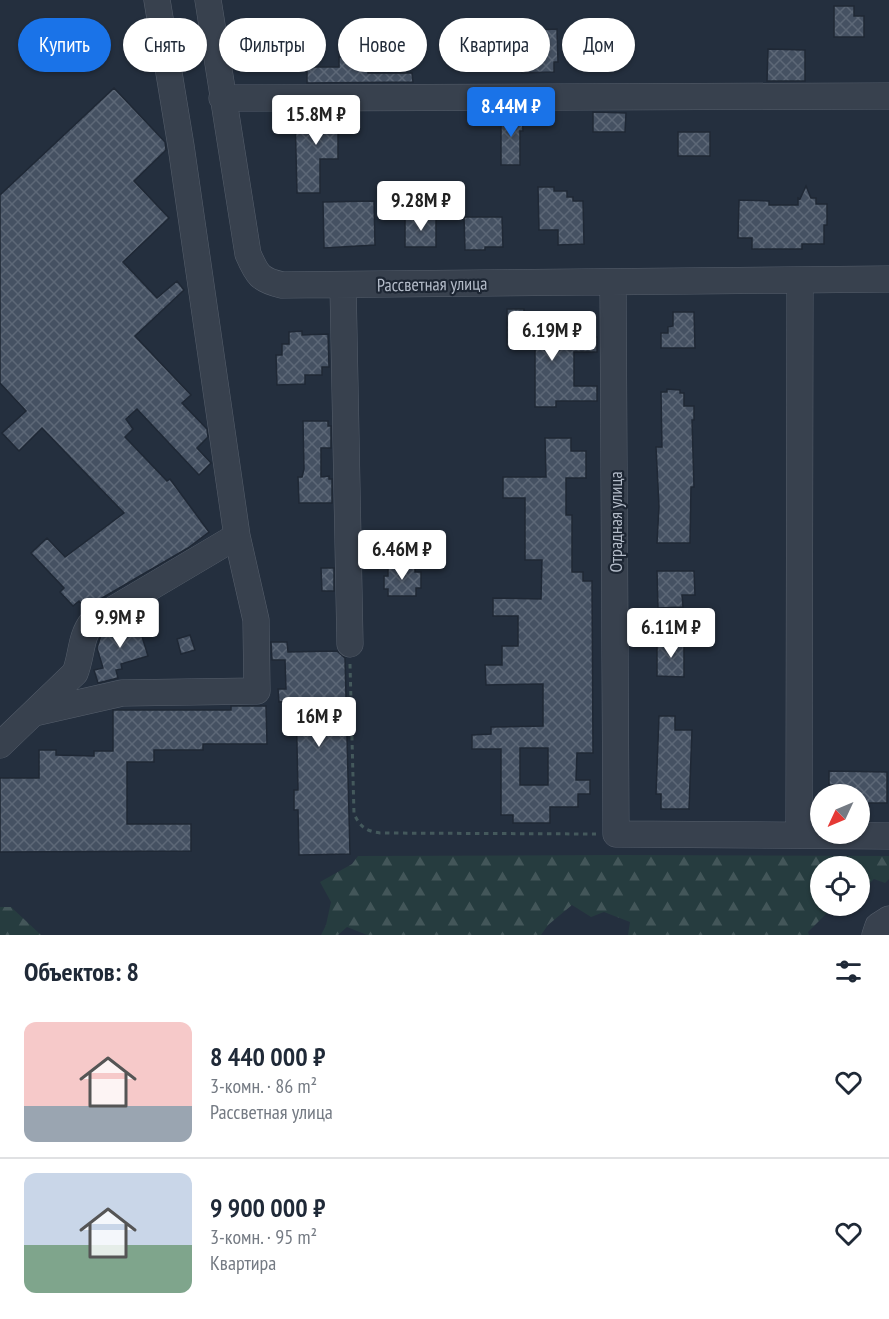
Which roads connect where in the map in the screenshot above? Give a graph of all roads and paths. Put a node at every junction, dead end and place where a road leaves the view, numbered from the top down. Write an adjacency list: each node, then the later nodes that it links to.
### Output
1 (157, 0): 9 (street)
2 (208, 0): 4 (street, Рассветная улица)
3 (889, 96): 4 (street)
4 (222, 98): 8 (street, Рассветная улица)
5 (889, 279): 6 (street, Рассветная улица)
6 (800, 280): 7 (street, Рассветная улица); 14 (street)
7 (614, 282): 8 (street, Рассветная улица); 13 (street, Отрадная улица)
8 (343, 285): 10 (street)
9 (237, 536): 11 (street); 11 (street)
10 (350, 644): 13 (path)
11 (34, 713): 12 (street)
12 (0, 745)
13 (616, 834): 14 (street)
14 (799, 835): 15 (street)
15 (889, 836)
16 (889, 919): 17 (street)
17 (875, 935)

